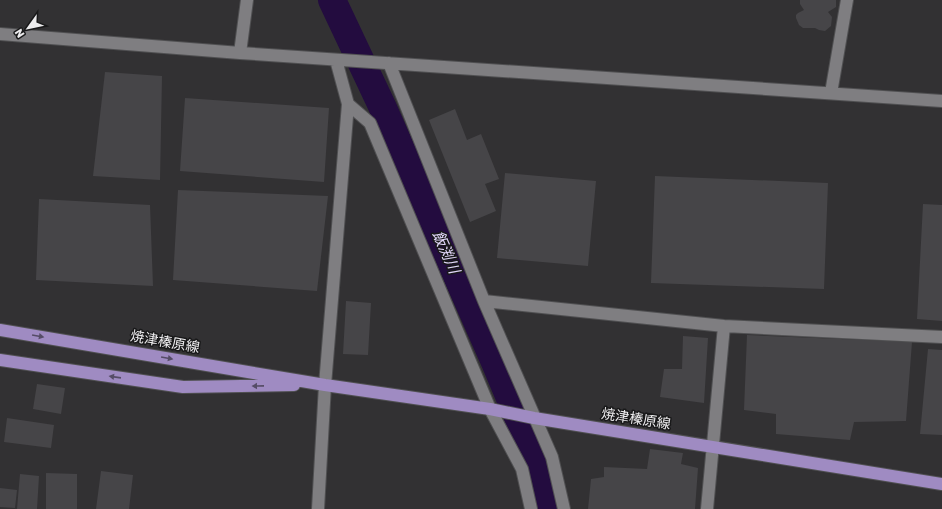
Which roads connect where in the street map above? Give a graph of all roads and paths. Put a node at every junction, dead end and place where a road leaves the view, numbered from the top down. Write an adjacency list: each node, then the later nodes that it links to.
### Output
1 (247, 0): 4 (street)
2 (847, 0): 7 (street)
3 (0, 34): 4 (street)
4 (240, 53): 5 (street)
5 (336, 60): 6 (street); 9 (street)
6 (383, 63): 7 (street); 10 (street)
7 (831, 93): 8 (street)
8 (942, 101)
9 (348, 104): 15 (street); 16 (street)
10 (484, 301): 11 (street); 17 (street)
11 (724, 326): 13 (street); 18 (street)
12 (0, 330): 15 (main road, 焼津榛原線, one-way to 15)
13 (942, 337)
14 (0, 360): 15 (main road, 焼津榛原線, one-way to 14)
15 (325, 385): 16 (main road, 焼津榛原線); 20 (street)
16 (490, 409): 17 (main road, 焼津榛原線); 21 (street)
17 (534, 418): 18 (main road, 焼津榛原線); 22 (street)
18 (713, 447): 19 (main road, 焼津榛原線); 23 (street)
19 (942, 484)
20 (318, 509)
21 (531, 509)
22 (564, 509)
23 (707, 509)

